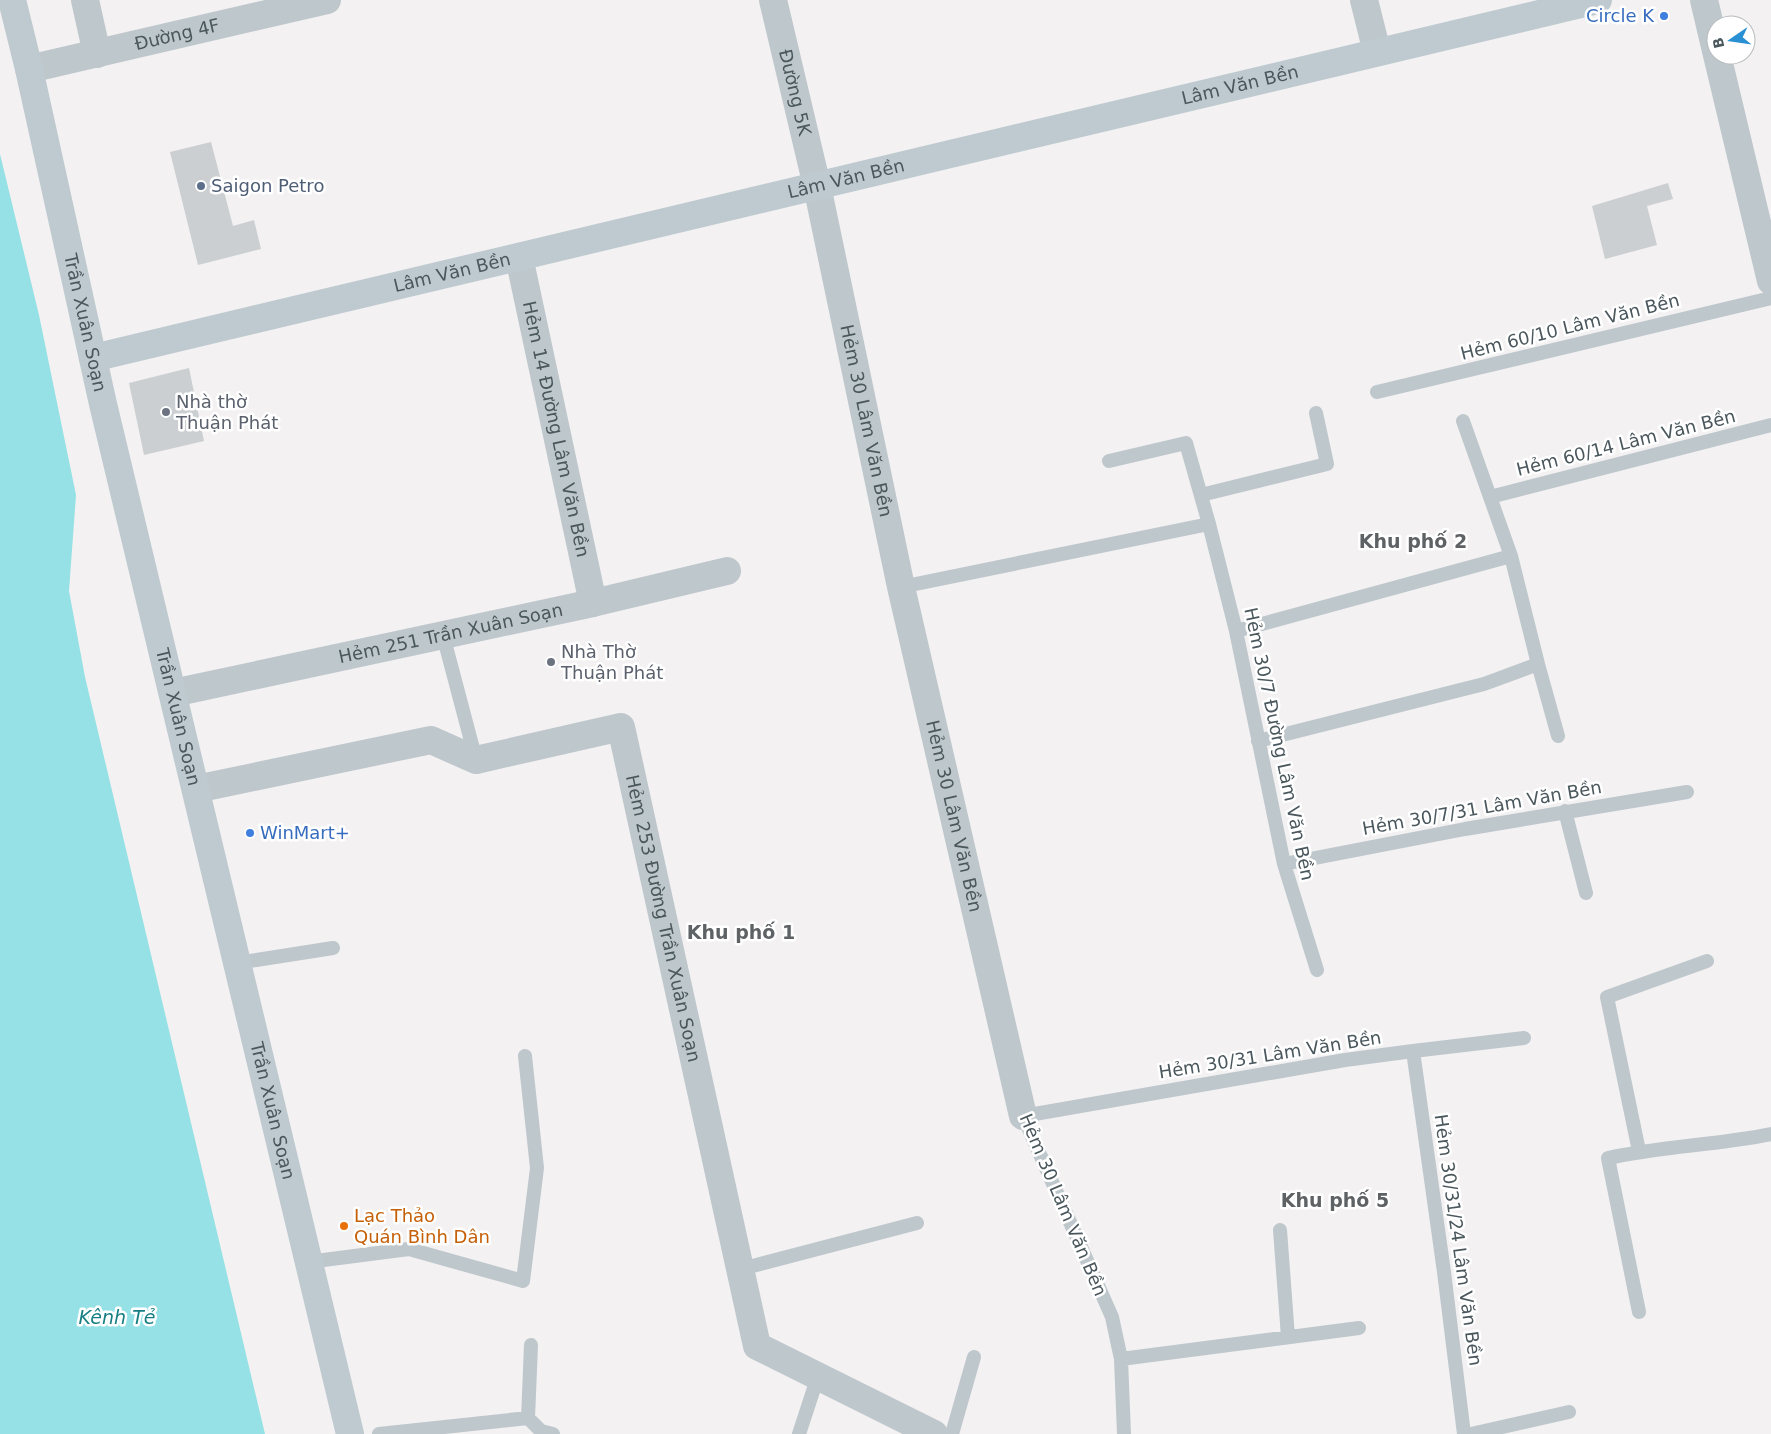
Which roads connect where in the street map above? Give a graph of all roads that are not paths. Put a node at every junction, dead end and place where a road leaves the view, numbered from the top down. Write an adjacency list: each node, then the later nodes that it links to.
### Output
1 (12, 0): 13 (street, Trần Xuân Soạn)
2 (85, 0): 11 (street)
3 (327, 0): 8 (street, Đường 4F)
4 (773, 0): 14 (street, Đường 5K)
5 (1364, 0): 10 (street)
6 (1598, 0): 10 (street, Lâm Văn Bền)
7 (1704, 0): 9 (street)
8 (231, 11): 11 (street, Đường 4F)
9 (1708, 15)
10 (1377, 52): 14 (street, Lâm Văn Bền)
11 (97, 54): 13 (street, Đường 4F)
12 (1719, 65): 16 (street)
13 (30, 69): 18 (street, Trần Xuân Soạn)
14 (817, 186): 15 (street, Lâm Văn Bền); 29 (street, Hẻm 30 Lâm Văn Bền)
15 (519, 257): 18 (street, Lâm Văn Bền); 30 (street, Hẻm 14 Đường Lâm Văn Bền)
16 (1771, 281)
17 (1771, 298): 19 (lane, Hẻm 60/10 Lâm Văn Bền)
18 (93, 358): 34 (street, Trần Xuân Soạn)
19 (1377, 392)
20 (1316, 413): 24 (lane)
21 (1463, 421): 25 (lane)
22 (1771, 425): 25 (lane, Hẻm 60/14 Lâm Văn Bền)
23 (1109, 462): 24 (lane, Hẻm 30/7 Đường Lâm Văn Bền)
24 (1201, 495): 26 (lane, Hẻm 30/7 Đường Lâm Văn Bền)
25 (1490, 497): 27 (lane)
26 (1209, 524): 29 (lane); 31 (lane, Hẻm 30/7 Đường Lâm Văn Bền)
27 (1511, 556): 31 (lane); 33 (lane)
28 (727, 571): 30 (street, Hẻm 251 Trần Xuân Soạn)
29 (901, 588): 50 (street, Hẻm 30 Lâm Văn Bền)
30 (593, 603): 32 (street, Hẻm 251 Trần Xuân Soạn)
31 (1236, 631): 36 (lane, Hẻm 30/7 Đường Lâm Văn Bền)
32 (444, 635): 34 (street, Hẻm 251 Trần Xuân Soạn); 37 (lane)
33 (1538, 664): 35 (lane); 36 (lane)
34 (173, 693): 38 (street, Trần Xuân Soạn)
35 (1558, 736)
36 (1258, 741): 41 (lane, Hẻm 30/7 Đường Lâm Văn Bền)
37 (476, 760): 38 (street); 56 (street, Hẻm 253 Đường Trần Xuân Soạn)
38 (196, 789): 45 (street, Trần Xuân Soạn)
39 (1687, 792): 40 (lane, Hẻm 30/7/31 Lâm Văn Bền)
40 (1565, 811): 41 (lane, Hẻm 30/7/31 Lâm Văn Bền); 42 (lane)
41 (1284, 864): 46 (lane, Hẻm 30/7 Đường Lâm Văn Bền)
42 (1586, 893)
43 (333, 948): 45 (lane)
44 (1707, 960): 52 (lane)
45 (237, 963): 55 (street, Trần Xuân Soạn)
46 (1317, 970)
47 (1524, 1038): 48 (lane, Hẻm 30/31 Lâm Văn Bền)
48 (1413, 1051): 50 (lane, Hẻm 30/31 Lâm Văn Bền); 73 (lane, Hẻm 30/31/24 Lâm Văn Bền)
49 (525, 1056): 55 (lane)
50 (1023, 1116): 62 (lane, Hẻm 30 Lâm Văn Bền)
51 (1771, 1134): 52 (lane)
52 (1638, 1151): 57 (lane)
53 (917, 1222): 56 (lane)
54 (1280, 1230): 59 (lane)
55 (308, 1262): 66 (street, Trần Xuân Soạn)
56 (741, 1268): 63 (street, Hẻm 253 Đường Trần Xuân Soạn)
57 (1639, 1312)
58 (1359, 1328): 59 (lane)
59 (1288, 1337): 62 (lane)
60 (531, 1345): 65 (lane)
61 (974, 1357): 71 (lane)
62 (1121, 1359): 72 (lane, Hẻm 30 Lâm Văn Bền)
63 (818, 1376): 69 (lane); 70 (street, Hẻm 253 Đường Trần Xuân Soạn)
64 (1569, 1412): 74 (lane)
65 (528, 1418): 67 (lane); 68 (lane)
66 (350, 1434)
67 (380, 1434)
68 (552, 1434)
69 (799, 1434)
70 (934, 1434)
71 (952, 1434)
72 (1124, 1434)
73 (1464, 1434)
74 (1470, 1434)

